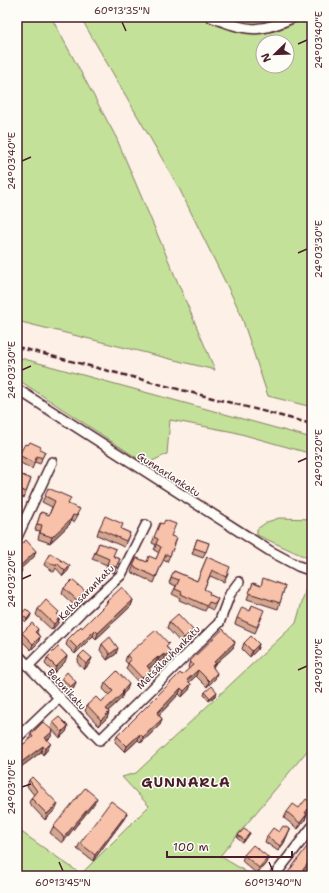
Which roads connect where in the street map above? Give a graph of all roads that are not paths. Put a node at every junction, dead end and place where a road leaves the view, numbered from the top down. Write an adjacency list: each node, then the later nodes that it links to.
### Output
1 (212, 17): 2 (street)
2 (294, 17)
3 (17, 389): 7 (street, Gunnarlankatu)
4 (52, 462): 6 (street)
5 (146, 524): 10 (street, Keltasarankatu)
6 (17, 537)
7 (312, 571)
8 (239, 582): 13 (street, Metsälauhankatu)
9 (17, 654): 10 (street, Betonikatu)
10 (29, 665): 11 (street, Betonikatu)
11 (60, 697): 12 (street); 13 (street, Betonikatu)
12 (17, 738)
13 (100, 740)
14 (312, 827): 15 (street)
15 (274, 876)

